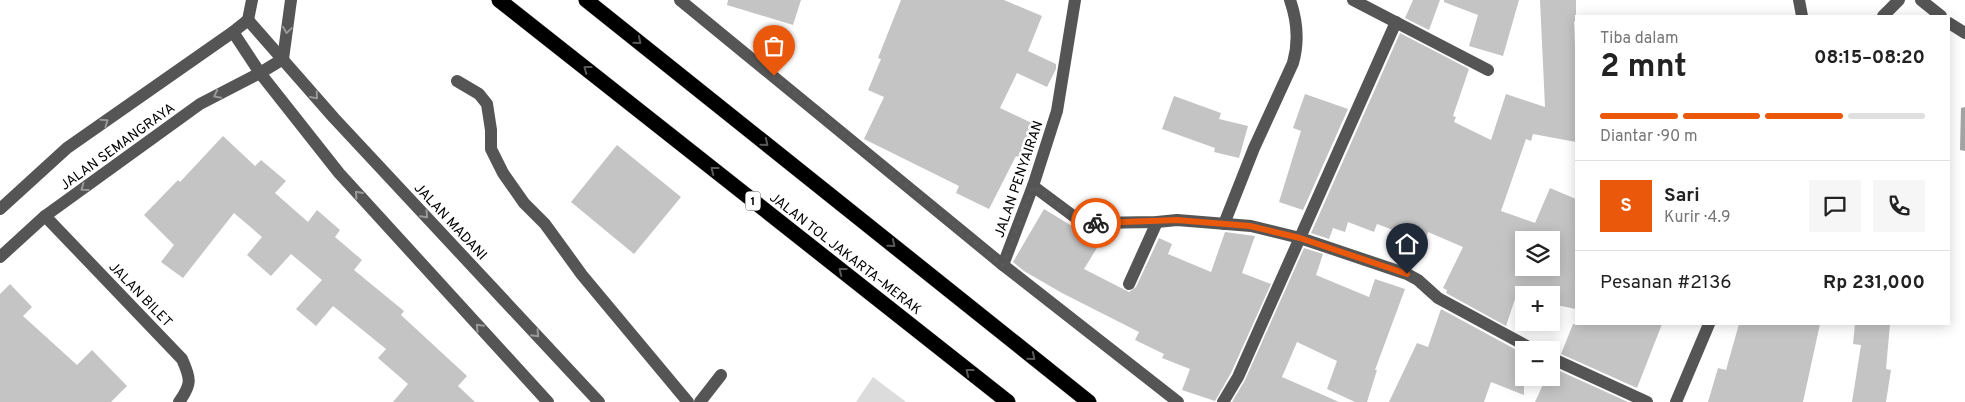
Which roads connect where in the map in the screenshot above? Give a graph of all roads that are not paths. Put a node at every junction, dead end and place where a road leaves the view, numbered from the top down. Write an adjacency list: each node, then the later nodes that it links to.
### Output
1 (252, 0): 15 (street)
2 (291, 0): 20 (street, one-way to 20)
3 (499, 0): 42 (highway, JALAN TOL JAKARTA–MERAK / 1, one-way to 3)
4 (586, 0): 43 (highway, one-way to 43)
5 (680, 0): 31 (street)
6 (1075, 0): 24 (street, JALAN PENYAIRAN)
7 (1290, 0): 28 (street)
8 (1353, 0): 16 (street)
9 (1799, 0): 12 (street)
10 (1899, 0): 13 (street)
11 (1921, 0): 14 (street)
12 (1802, 15)
13 (1884, 15)
14 (1940, 15)
15 (248, 20): 18 (street, JALAN SEMANGRAYA); 20 (street, JALAN MADANI)
16 (1396, 22): 21 (street); 29 (street)
17 (1950, 24): 19 (street)
18 (233, 32): 22 (street); 25 (street, JALAN SEMANGRAYA, one-way to 18)
19 (1965, 33)
20 (283, 59): 22 (street, JALAN SEMANGRAYA); 39 (street, JALAN MADANI, one-way to 39)
21 (1488, 70)
22 (260, 73): 26 (street, JALAN SEMANGRAYA, one-way to 26); 38 (street, one-way to 22)
23 (457, 81): 40 (street)
24 (1033, 186): 27 (street); 31 (street, JALAN PENYAIRAN)
25 (0, 209)
26 (45, 216): 30 (street, JALAN SEMANGRAYA); 37 (street, JALAN BILET)
27 (1157, 222): 28 (street); 32 (street)
28 (1224, 224): 29 (street)
29 (1300, 238): 34 (street); 45 (street)
30 (0, 257)
31 (1003, 265): 44 (street)
32 (1129, 284)
33 (1709, 325): 47 (street)
34 (1517, 341)
35 (1560, 362): 46 (street)
36 (721, 375): 41 (street)
37 (180, 402)
38 (548, 402)
39 (599, 402)
40 (688, 402)
41 (700, 402)
42 (1008, 402)
43 (1089, 402)
44 (1178, 402)
45 (1223, 402)
46 (1647, 402)
47 (1676, 402)

